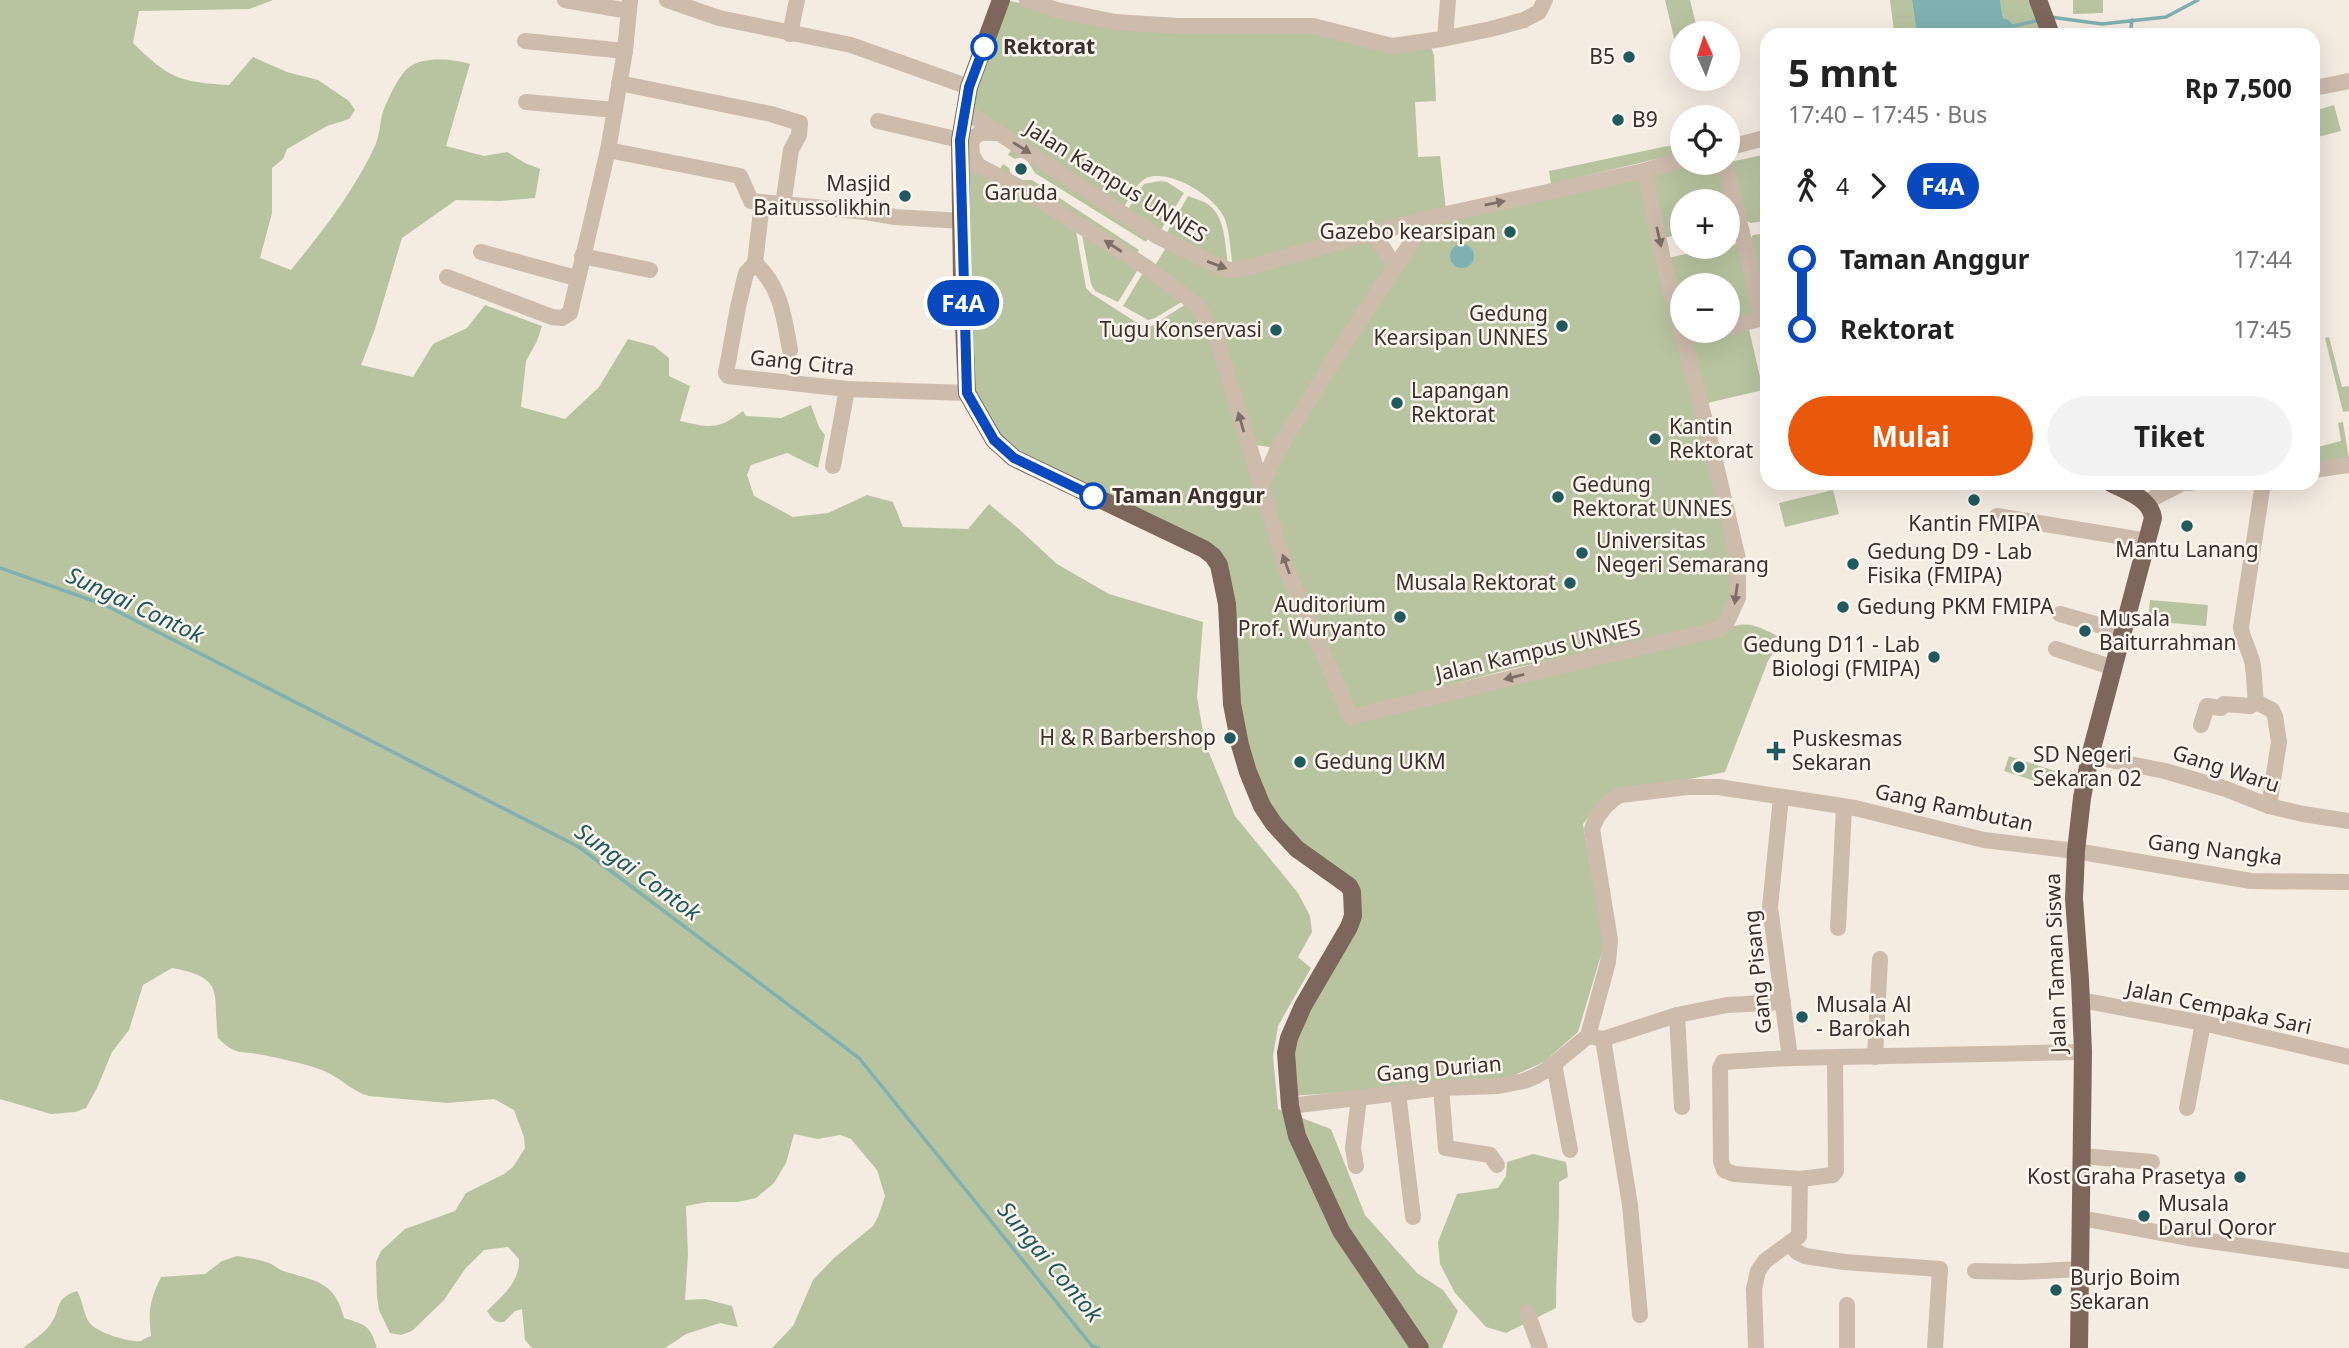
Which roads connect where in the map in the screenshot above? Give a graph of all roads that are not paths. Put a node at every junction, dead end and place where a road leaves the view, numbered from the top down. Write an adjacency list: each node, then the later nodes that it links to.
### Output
1 (565, 0): 9 (street)
2 (667, 0): 11 (street)
3 (797, 0): 11 (street)
4 (1001, 0): 17 (main road)
5 (1027, 0): 12 (street)
6 (1448, 0): 12 (street)
7 (1545, 0): 12 (street)
8 (2039, 0): 10 (main road)
9 (630, 5): 14 (street)
10 (2048, 28)
11 (790, 34): 17 (street)
12 (1446, 38)
13 (525, 41): 14 (street)
14 (625, 51): 16 (street)
15 (2349, 81): 18 (street)
16 (620, 83): 22 (street); 35 (street)
17 (969, 87): 23 (main road)
18 (2320, 87)
19 (2349, 92): 20 (street)
20 (2320, 98)
21 (526, 102): 22 (street)
22 (615, 110): 29 (street)
23 (965, 111): 25 (street, Jalan Kampus UNNES); 28 (main road)
24 (878, 121): 28 (street, Jalan Kampus UNNES)
25 (996, 133): 31 (street); 38 (street, Jalan Kampus UNNES, one-way to 38)
26 (1760, 139): 27 (street)
27 (1740, 145)
28 (960, 148): 31 (street, Jalan Kampus UNNES); 37 (main road)
29 (608, 150): 34 (street); 40 (street)
30 (1670, 163): 32 (street, Jalan Kampus UNNES)
31 (977, 164): 54 (street, Jalan Kampus UNNES, one-way to 31)
32 (1644, 171): 36 (street, Jalan Kampus UNNES, one-way to 32); 46 (street, Jalan Kampus UNNES, one-way to 46)
33 (1728, 175): 47 (street)
34 (762, 204): 35 (street); 41 (street, Gang Citra)
35 (783, 205): 37 (street)
36 (1428, 218): 38 (street, Jalan Kampus UNNES); 42 (street)
37 (962, 221): 53 (main road)
38 (1373, 232): 42 (street)
39 (481, 252): 45 (street)
40 (582, 256): 43 (street); 45 (street)
41 (755, 263): 51 (street); 52 (street, Gang Citra)
42 (1395, 267): 55 (street)
43 (650, 270)
44 (447, 277): 45 (street)
45 (576, 278)
46 (1670, 282)
47 (1760, 299)
48 (1760, 319): 49 (street)
49 (1740, 324)
50 (1685, 343): 59 (street, Jalan Kampus UNNES, one-way to 59)
51 (790, 350)
52 (847, 390): 53 (street, Gang Citra); 57 (street)
53 (967, 393): 95 (main road)
54 (1248, 446): 55 (street); 59 (street, Jalan Kampus UNNES)
55 (1277, 451): 59 (street)
56 (2349, 465): 58 (street)
57 (833, 466)
58 (2320, 469)
59 (1261, 487)
60 (2124, 490): 63 (main road)
61 (2169, 490): 63 (street)
62 (2262, 490): 70 (street)
63 (2146, 502): 65 (main road, Jalan Taman Siswa)
64 (1997, 516): 65 (street)
65 (2148, 541): 67 (main road, Jalan Taman Siswa)
66 (2060, 614): 67 (street)
67 (2123, 632): 69 (main road, Jalan Taman Siswa)
68 (2056, 649): 69 (street)
69 (2114, 668): 72 (main road, Jalan Taman Siswa)
70 (2256, 702): 71 (street); 74 (street)
71 (2202, 725)
72 (2090, 756): 74 (street, Gang Waru); 77 (main road, Jalan Taman Siswa)
73 (1781, 797): 75 (street, Gang Rambutan); 82 (street, Gang Pisang); 85 (street, Gang Rambutan)
74 (2269, 806): 76 (street, Gang Waru)
75 (1844, 807): 77 (street, Gang Rambutan); 79 (street)
76 (2349, 821)
77 (2076, 851): 78 (street, Gang Nangka); 81 (main road, Jalan Taman Siswa)
78 (2349, 882)
79 (1838, 928)
80 (1880, 959): 87 (street)
81 (2081, 1000): 84 (street, Jalan Cempaka Sari); 86 (main road, Jalan Taman Siswa)
82 (1783, 1002): 83 (street, Gang Durian); 89 (street, Gang Pisang)
83 (1677, 1015): 85 (street, Gang Durian); 96 (street)
84 (2203, 1023): 88 (street, Jalan Cempaka Sari); 97 (street)
85 (1595, 1038): 91 (street, Gang Durian); 112 (street)
86 (2083, 1052): 87 (street, Gang Pisang); 99 (main road, Jalan Taman Siswa)
87 (1875, 1057): 90 (street, Gang Pisang)
88 (2349, 1057)
89 (1790, 1058): 90 (street, Gang Pisang); 103 (street)
90 (1835, 1058): 103 (street)
91 (1554, 1064): 92 (street, Gang Durian); 98 (street)
92 (1441, 1088): 93 (street, Gang Durian); 101 (street)
93 (1398, 1093): 94 (street, Gang Durian); 104 (street)
94 (1359, 1098): 95 (street, Gang Durian); 102 (street)
95 (1290, 1106): 113 (main road)
96 (1682, 1107)
97 (2188, 1108)
98 (1570, 1150)
99 (2082, 1157): 100 (street); 105 (main road, Jalan Taman Siswa)
100 (2152, 1162)
101 (1497, 1165)
102 (1356, 1166)
103 (1800, 1179): 106 (street)
104 (1413, 1217)
105 (2081, 1218): 107 (street); 108 (main road, Jalan Taman Siswa)
106 (1790, 1243): 115 (street); 117 (street)
107 (2349, 1261)
108 (2080, 1269): 109 (street); 118 (main road, Jalan Taman Siswa)
109 (1975, 1271)
110 (1847, 1305): 116 (street)
111 (1527, 1312): 114 (street)
112 (1640, 1315)
113 (1420, 1348)
114 (1540, 1348)
115 (1755, 1348)
116 (1847, 1348)
117 (1935, 1348)
118 (2079, 1348)

